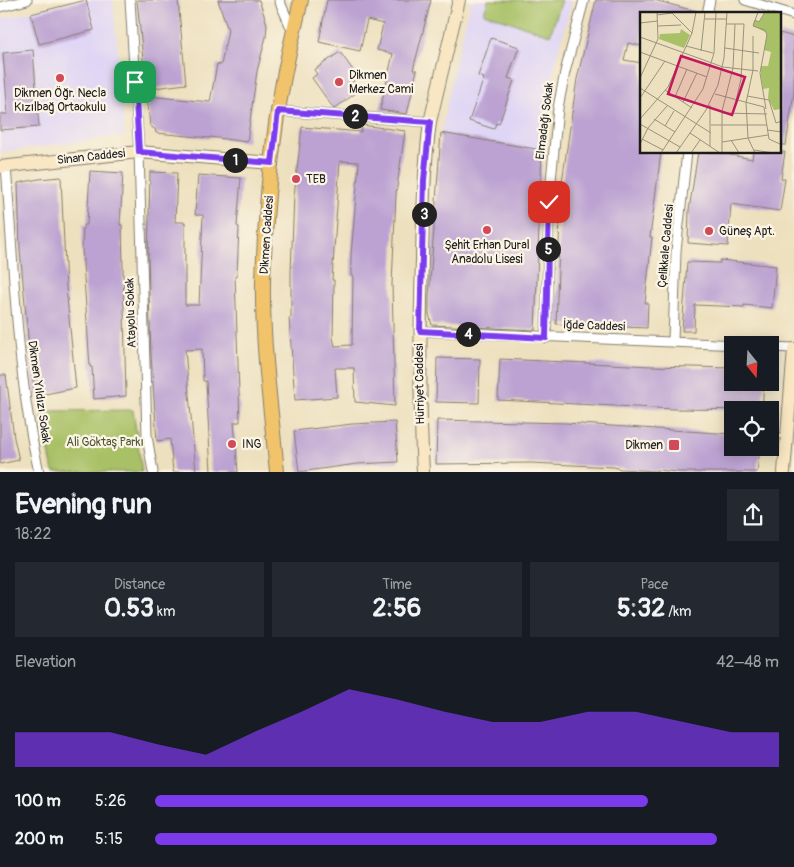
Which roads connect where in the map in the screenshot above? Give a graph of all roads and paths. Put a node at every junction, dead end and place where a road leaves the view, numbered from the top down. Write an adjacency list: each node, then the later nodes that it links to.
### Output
1 (27, 0): 8 (street)
2 (130, 0): 13 (street, Atayolu Sokak)
3 (279, 0): 10 (street)
4 (301, 0): 10 (main road, Dikmen Caddesi)
5 (459, 0): 12 (street, Hürriyet Caddesi)
6 (584, 0): 18 (street, Elmadağı Sokak)
7 (744, 0): 9 (street)
8 (0, 7)
9 (794, 15)
10 (293, 34): 11 (main road, Dikmen Caddesi)
11 (278, 111): 12 (street); 15 (main road, Dikmen Caddesi)
12 (430, 122): 17 (street, Hürriyet Caddesi)
13 (139, 152): 15 (street, Sinan Caddesi); 16 (street, Sinan Caddesi); 24 (street, Atayolu Sokak)
14 (687, 154): 19 (street, Çelikkale Caddesi)
15 (272, 163): 25 (main road, Dikmen Caddesi)
16 (3, 167): 23 (street, Dikmen Yıldızı Sokak)
17 (420, 331): 18 (street, İğde Caddesi); 26 (street, Hürriyet Caddesi)
18 (546, 338): 19 (street, İğde Caddesi)
19 (673, 341): 20 (street, İğde Caddesi)
20 (724, 344)
21 (779, 348): 22 (street)
22 (794, 349): 27 (street)
23 (39, 472)
24 (153, 472)
25 (277, 472)
26 (424, 472)
27 (784, 472)

